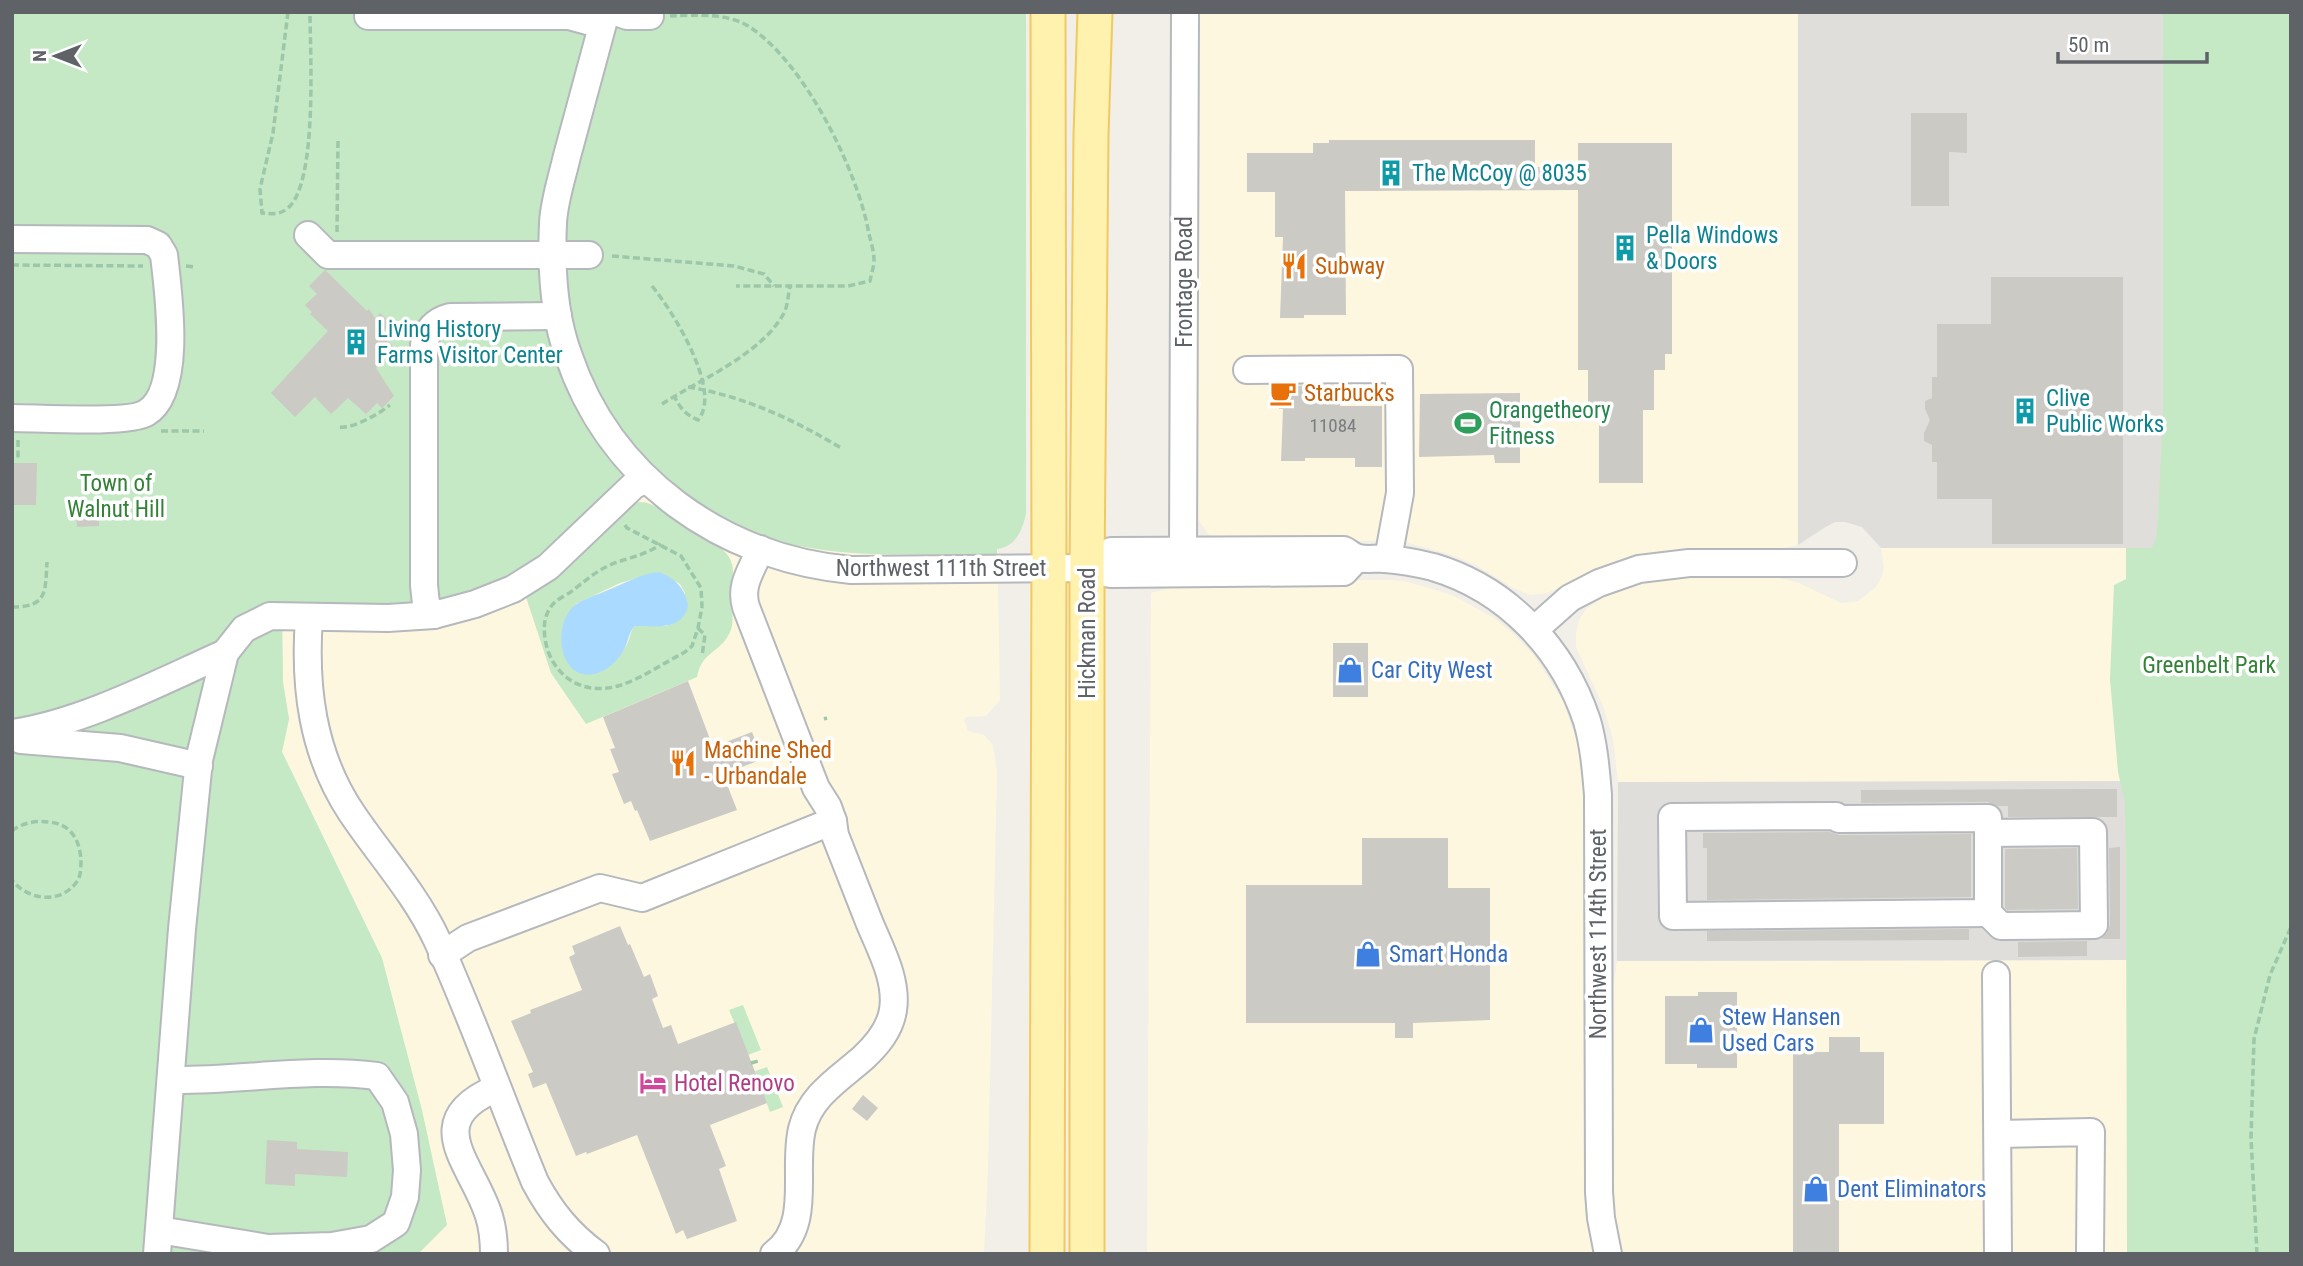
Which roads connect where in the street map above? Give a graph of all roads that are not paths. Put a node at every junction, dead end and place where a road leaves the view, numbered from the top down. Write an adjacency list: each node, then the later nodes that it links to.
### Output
1 (1048, 12): 21 (main road, Hickman Road)
2 (1095, 12): 20 (main road, Hickman Road)
3 (1185, 12): 16 (street, Frontage Road)
4 (368, 16): 6 (street)
5 (656, 16): 6 (street)
6 (608, 17): 9 (street, Northwest 111th Street)
7 (308, 235): 9 (street)
8 (12, 239): 13 (street)
9 (553, 255): 10 (street); 11 (street, Northwest 111th Street)
10 (589, 255)
11 (558, 316): 14 (street, Northwest 111th Street); 22 (street)
12 (1247, 370): 18 (street)
13 (15, 426)
14 (646, 480): 15 (street, Northwest 111th Street); 22 (street)
15 (760, 549): 21 (street, Northwest 111th Street); 29 (street)
16 (1183, 551): 17 (street, Northwest 111th Street); 20 (street, Northwest 111th Street)
17 (1357, 558): 18 (street, Northwest 111th Street); 20 (street, Northwest 111th Street)
18 (1388, 559): 24 (street, Northwest 111th Street)
19 (1843, 563): 24 (street)
20 (1087, 568): 21 (street, Northwest 111th Street); 42 (main road, Hickman Road)
21 (1049, 570): 41 (main road, Hickman Road)
22 (434, 615): 23 (street)
23 (309, 618): 25 (street); 32 (street)
24 (1534, 630): 43 (street, Northwest 114th Street)
25 (225, 653): 26 (street); 28 (street)
26 (12, 733)
27 (12, 739): 28 (street)
28 (199, 766): 34 (street)
29 (833, 821): 32 (street); 38 (street)
30 (1988, 832): 31 (street); 31 (street); 31 (street)
31 (1988, 913)
32 (442, 955): 35 (street)
33 (1996, 975): 36 (street)
34 (171, 1080): 37 (street); 37 (street)
35 (497, 1088): 39 (street); 40 (street)
36 (1997, 1134): 44 (street); 45 (street)
37 (158, 1242)
38 (784, 1250)
39 (494, 1254)
40 (596, 1254)
41 (1047, 1254)
42 (1087, 1254)
43 (1608, 1254)
44 (1997, 1254)
45 (2090, 1254)

